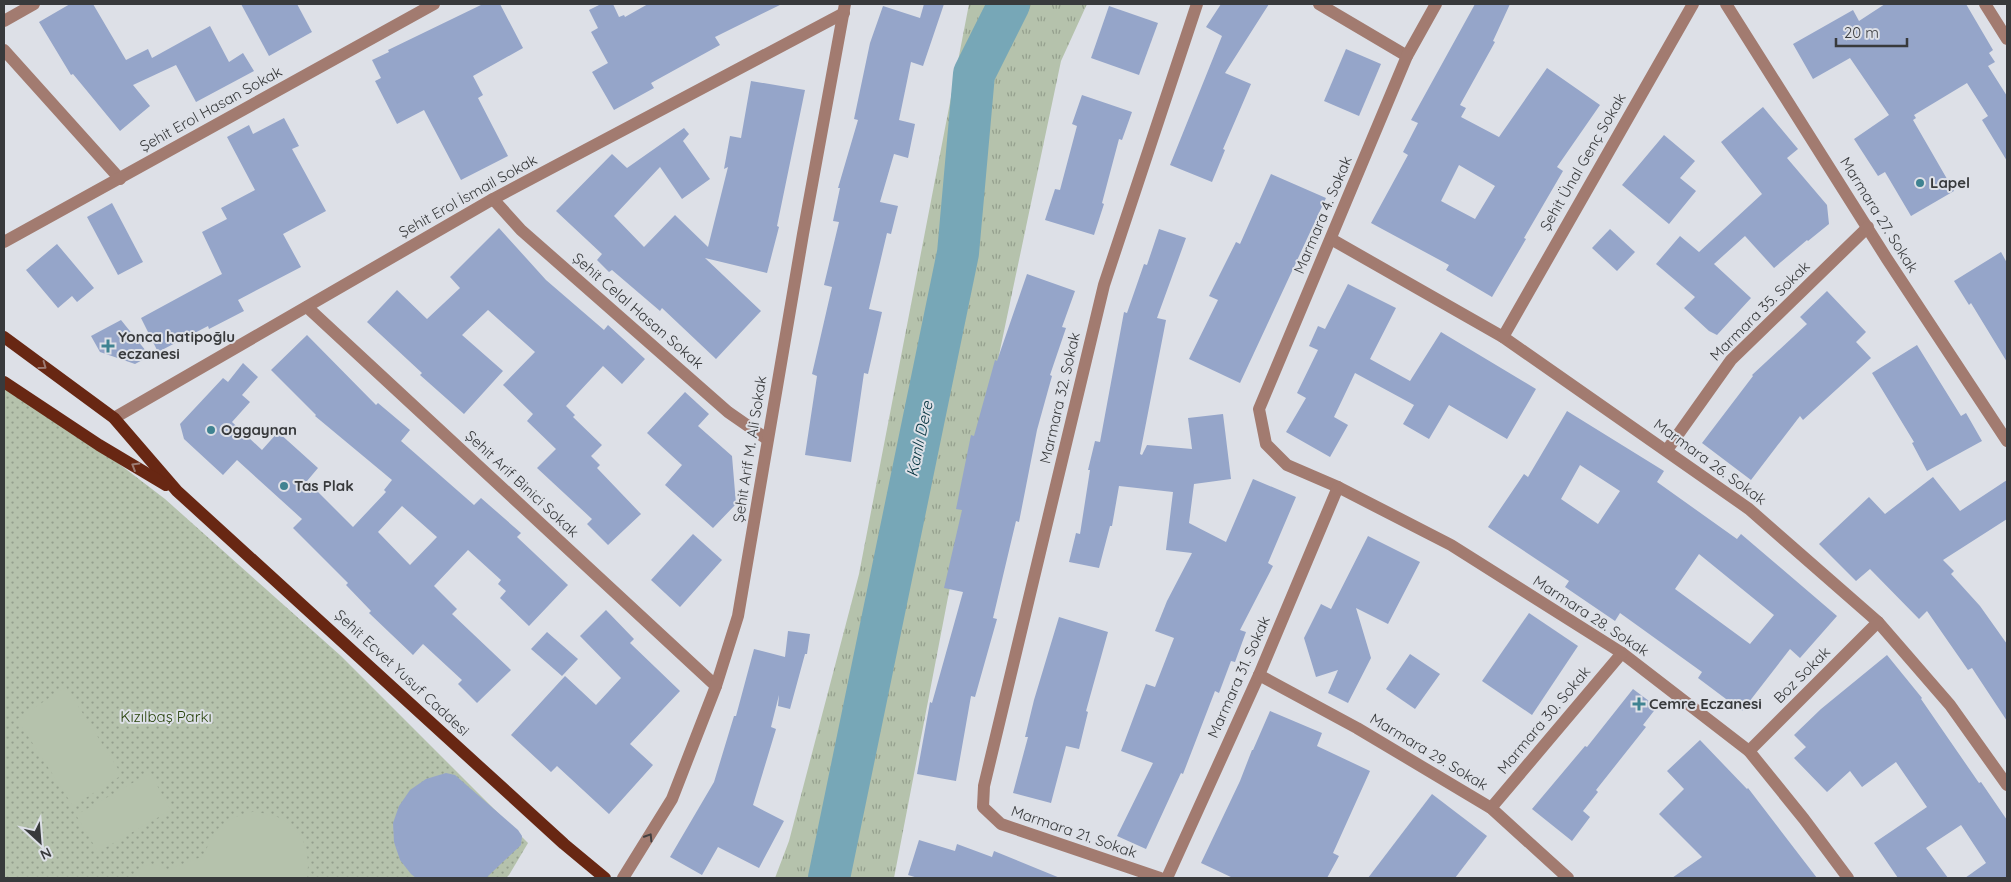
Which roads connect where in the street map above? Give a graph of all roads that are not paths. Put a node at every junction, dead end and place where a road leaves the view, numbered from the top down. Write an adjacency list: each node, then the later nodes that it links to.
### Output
1 (34, 4): 10 (street)
2 (434, 4): 14 (street, Şehit Erol Hasan Sokak)
3 (1197, 4): 37 (street, Marmara 32. Sokak)
4 (1319, 4): 13 (street)
5 (1436, 4): 13 (street, Marmara 4. Sokak)
6 (1693, 4): 21 (street, Şehit Ünal Genç Sokak)
7 (1726, 4): 16 (street, Marmara 27. Sokak)
8 (1985, 4): 11 (street)
9 (845, 8): 15 (street, Şehit Erol İsmail Sokak); 24 (street, Şehit Arif M. Ali Sokak)
10 (4, 21)
11 (2007, 39)
12 (4, 50): 14 (street)
13 (1408, 56): 17 (street, Marmara 4. Sokak)
14 (120, 179): 18 (street, Şehit Erol Hasan Sokak)
15 (494, 199): 19 (street, Şehit Erol İsmail Sokak); 24 (street, Şehit Celal Hasan Sokak)
16 (1868, 227): 25 (street, Marmara 27. Sokak); 27 (street, Marmara 35. Sokak)
17 (1331, 239): 21 (street, Marmara 26. Sokak); 26 (street, Marmara 4. Sokak)
18 (4, 242)
19 (307, 307): 23 (street, Şehit Erol İsmail Sokak); 33 (street, Şehit Arif Binici Sokak)
20 (4, 337): 23 (main road, Şehit Ecvet Yusuf Caddesi, one-way to 23)
21 (1503, 337): 27 (street, Marmara 26. Sokak)
22 (4, 382): 29 (main road, Şehit Ecvet Yusuf Caddesi, one-way to 22)
23 (114, 418): 29 (main road, Şehit Ecvet Yusuf Caddesi)
24 (767, 439): 33 (street, Şehit Arif M. Ali Sokak)
25 (2007, 441)
26 (1266, 444): 28 (street, Marmara 28. Sokak)
27 (1667, 450): 30 (street, Marmara 26. Sokak)
28 (1338, 487): 31 (street, Marmara 28. Sokak); 32 (street, Marmara 31. Sokak)
29 (177, 491): 39 (main road, Şehit Ecvet Yusuf Caddesi)
30 (1878, 622): 34 (street, Boz Sokak); 35 (street, Marmara 26. Sokak)
31 (1622, 653): 34 (street, Marmara 28. Sokak); 38 (street, Marmara 30. Sokak)
32 (1259, 675): 38 (street, Marmara 29. Sokak); 42 (street, Marmara 31. Sokak)
33 (716, 686): 40 (street, Şehit Arif M. Ali Sokak, one-way to 33)
34 (1749, 752): 44 (street, Marmara 28. Sokak)
35 (2003, 772): 36 (street, Marmara 26. Sokak)
36 (2007, 785)
37 (983, 807): 41 (street, Marmara 21. Sokak)
38 (1491, 808): 43 (street, Marmara 29. Sokak)
39 (605, 878)
40 (623, 878)
41 (1160, 878)
42 (1166, 878)
43 (1568, 878)
44 (1848, 878)

